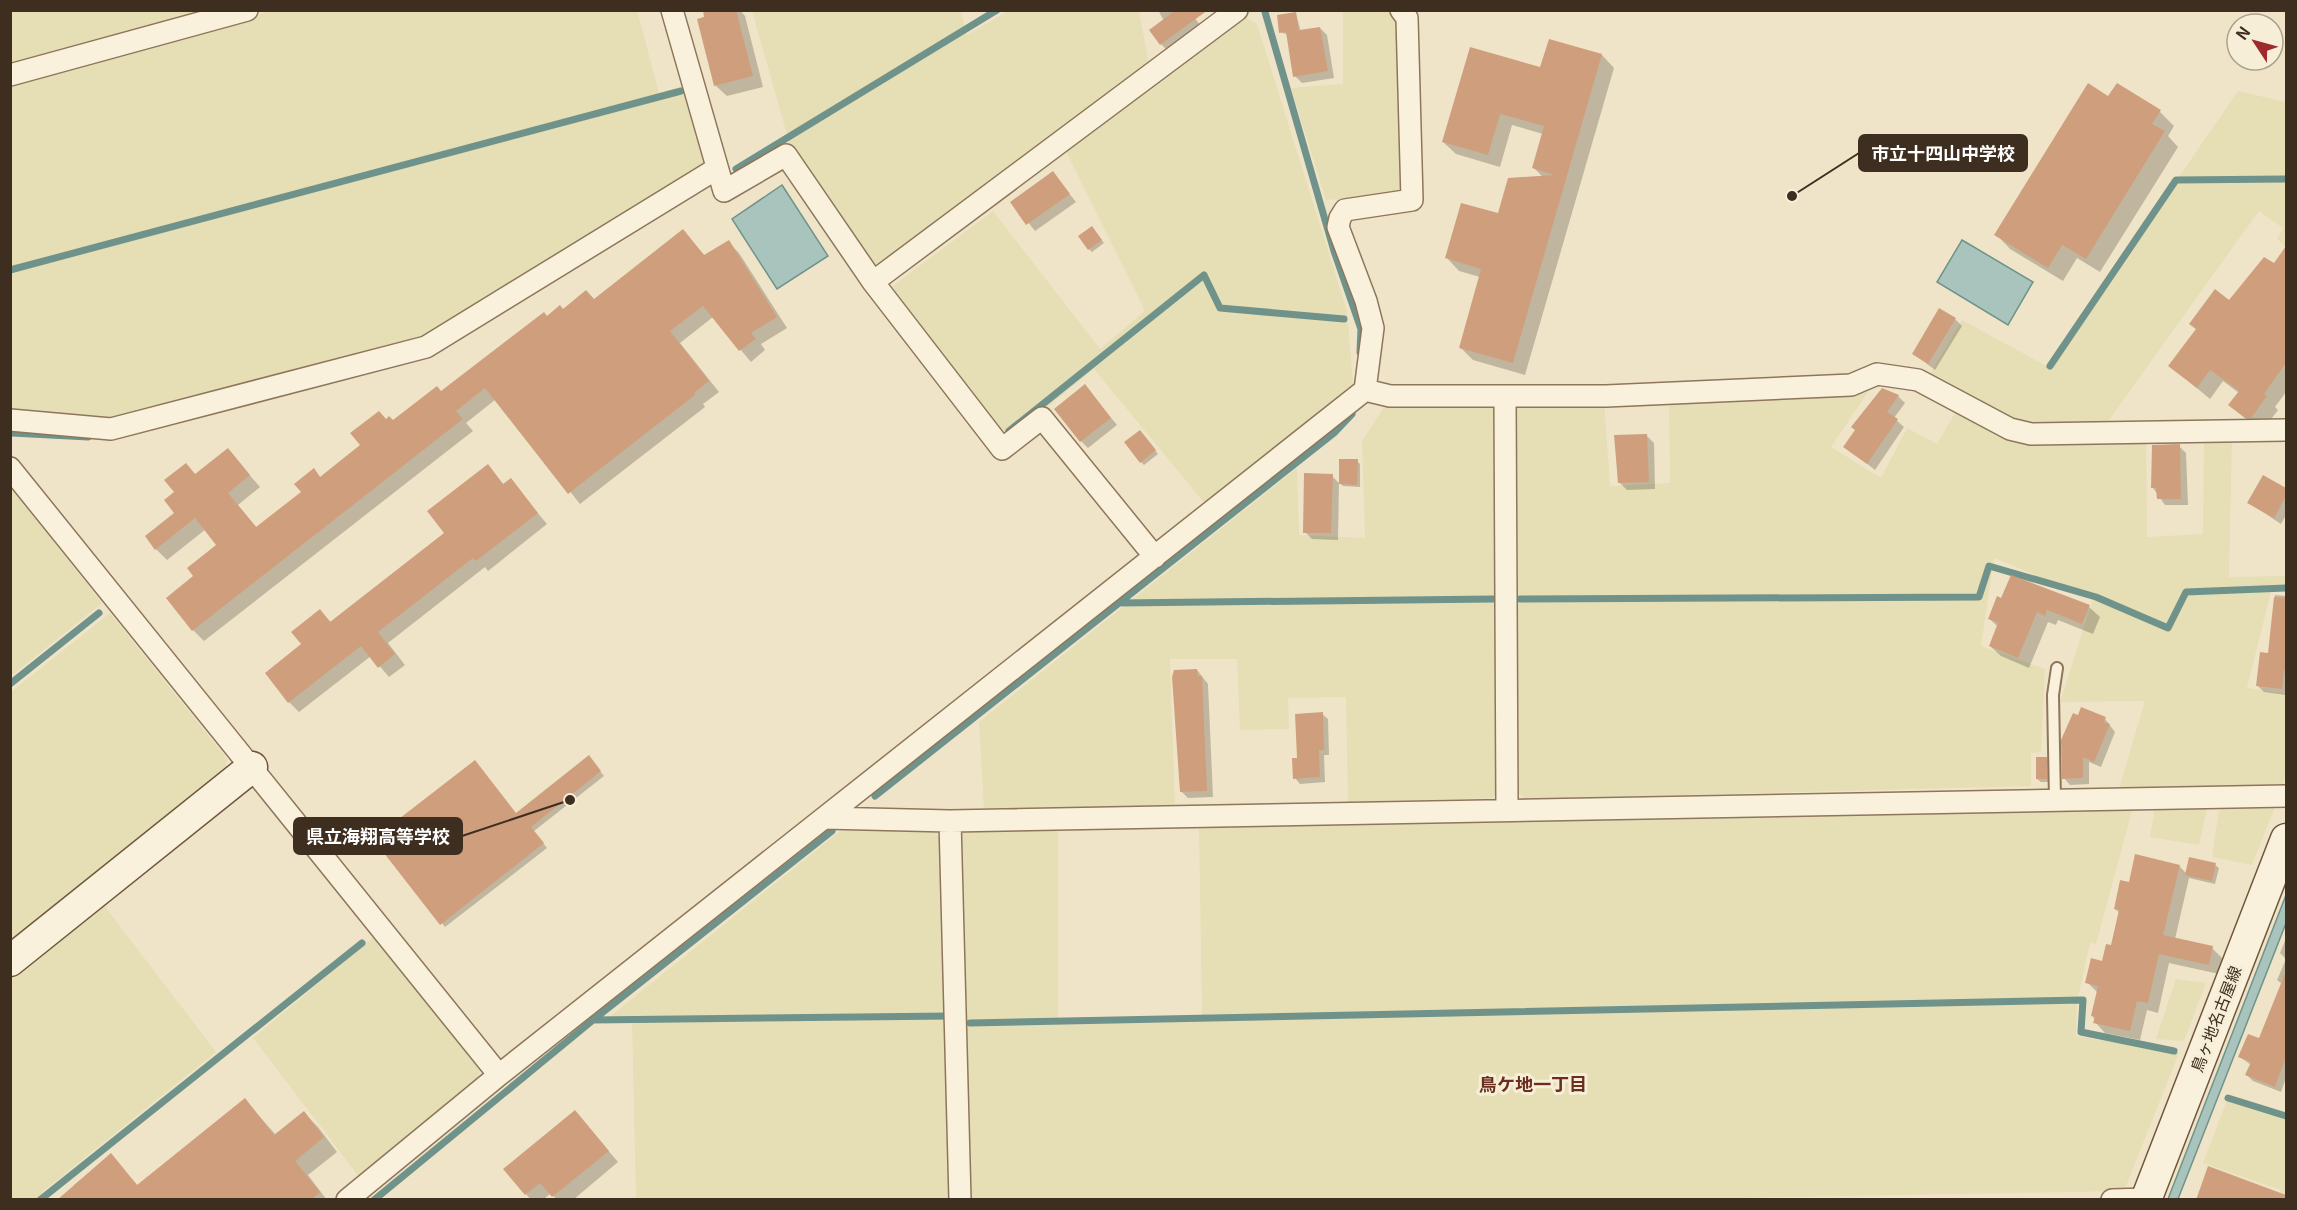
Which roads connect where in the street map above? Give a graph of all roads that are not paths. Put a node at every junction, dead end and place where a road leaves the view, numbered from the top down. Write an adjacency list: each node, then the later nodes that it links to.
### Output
1 (247, 10): 5 (street)
2 (672, 10): 6 (street)
3 (1401, 10): 8 (street)
4 (1235, 12): 7 (street)
5 (10, 75)
6 (716, 169): 7 (street); 10 (street)
7 (873, 282): 13 (street)
8 (1365, 390): 9 (street); 13 (street)
9 (1505, 396): 11 (street); 18 (street)
10 (10, 420)
11 (2286, 430)
12 (10, 468): 15 (street)
13 (1155, 557): 19 (street)
14 (2057, 668): 17 (lane)
15 (252, 767): 23 (main road); 24 (street)
16 (2286, 796): 17 (street)
17 (2055, 800): 18 (street)
18 (1507, 808): 20 (street)
19 (824, 818): 20 (street); 24 (street)
20 (950, 821): 27 (street)
21 (2286, 839): 22 (main road, 鳥ヶ地名古屋線)
22 (2282, 870): 25 (main road, 鳥ヶ地名古屋線)
23 (10, 961)
24 (499, 1075): 26 (street)
25 (2146, 1199): 28 (street)
26 (347, 1200)
27 (960, 1200)
28 (2112, 1200)

